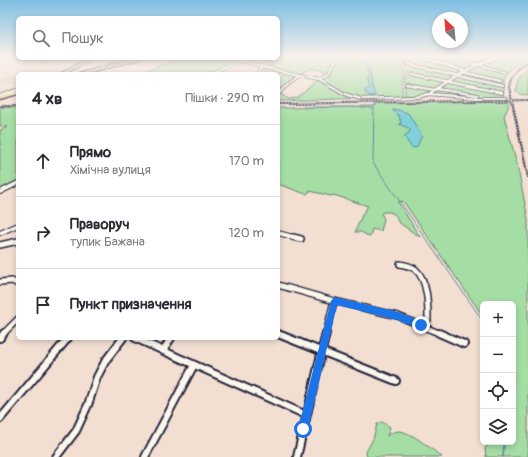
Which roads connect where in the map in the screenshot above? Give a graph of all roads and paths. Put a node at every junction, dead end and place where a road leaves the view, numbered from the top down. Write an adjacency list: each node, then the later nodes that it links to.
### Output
1 (297, 77): 15 (street)
2 (311, 77): 8 (street)
3 (323, 77): 8 (street)
4 (427, 77): 10 (street)
5 (453, 77): 10 (street)
6 (461, 77): 12 (street)
7 (489, 77): 9 (street)
8 (319, 79): 17 (street)
9 (500, 80)
10 (448, 82): 13 (street); 16 (street)
11 (407, 85): 13 (street)
12 (502, 86)
13 (436, 90): 17 (street); 18 (street)
14 (16, 92): 19 (highway)
15 (280, 92)
16 (502, 93)
17 (429, 94): 20 (street)
18 (477, 95)
19 (0, 97)
20 (505, 98)
21 (16, 184): 22 (street)
22 (0, 192)
23 (16, 226): 24 (street)
24 (0, 234)
25 (280, 234): 26 (street)
26 (301, 239)
27 (16, 241): 28 (street)
28 (0, 245)
29 (400, 264): 35 (street)
30 (0, 282): 31 (street)
31 (16, 283)
32 (280, 286): 33 (street)
33 (334, 301): 35 (street); 43 (street)
34 (16, 321): 37 (street)
35 (421, 325): 42 (street)
36 (280, 335): 43 (street)
37 (0, 338)
38 (66, 340): 48 (street)
39 (121, 340): 49 (street)
40 (139, 340): 44 (street)
41 (170, 340): 44 (street)
42 (464, 344)
43 (322, 350): 46 (street); 47 (street)
44 (163, 351): 45 (street)
45 (194, 365): 47 (street); 50 (street)
46 (396, 381)
47 (306, 415): 51 (street)
48 (0, 419)
49 (56, 457)
50 (145, 457)
51 (297, 457)

